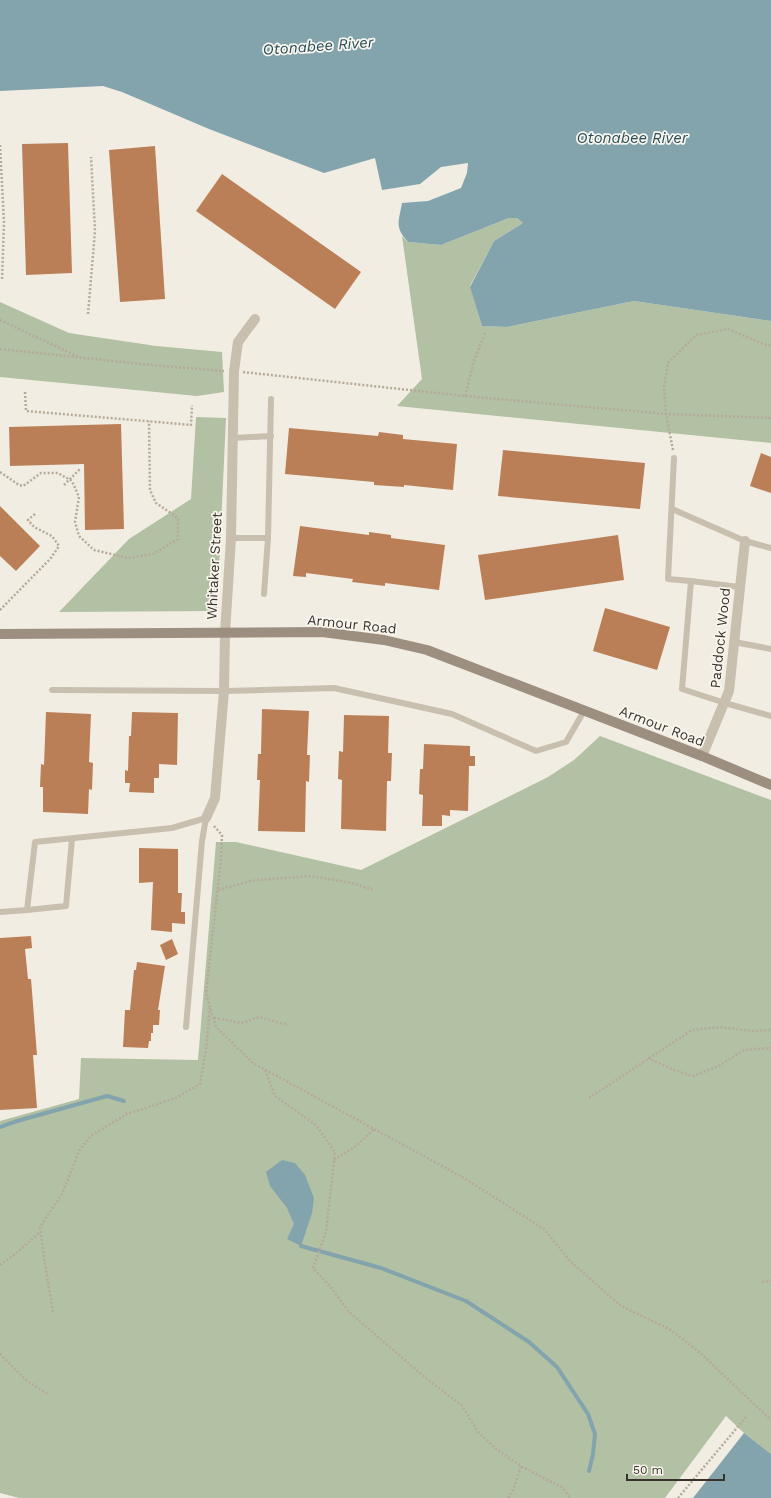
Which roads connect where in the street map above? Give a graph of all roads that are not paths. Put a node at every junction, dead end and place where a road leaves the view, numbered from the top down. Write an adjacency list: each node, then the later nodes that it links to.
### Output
1 (255, 319): 4 (street, Whitaker Street)
2 (271, 399): 3 (lane)
3 (271, 436): 4 (lane); 8 (lane)
4 (233, 438): 7 (street, Whitaker Street)
5 (674, 458): 6 (lane)
6 (672, 509): 9 (lane); 11 (lane)
7 (231, 538): 8 (lane); 14 (street, Whitaker Street)
8 (268, 538): 13 (lane)
9 (745, 541): 10 (lane); 12 (street, Paddock Wood)
10 (771, 548)
11 (691, 581): 12 (lane); 20 (lane)
12 (740, 587): 16 (street, Paddock Wood)
13 (264, 594)
14 (225, 632): 15 (main road, Armour Road); 19 (street, Whitaker Street); 21 (main road, Armour Road)
15 (0, 634)
16 (734, 642): 17 (lane); 20 (street, Paddock Wood)
17 (771, 649)
18 (52, 690): 19 (lane)
19 (224, 691): 21 (lane); 25 (street, Whitaker Street)
20 (725, 703): 22 (lane); 23 (street, Paddock Wood)
21 (584, 711): 23 (main road, Armour Road)
22 (771, 716)
23 (702, 756): 24 (main road, Armour Road)
24 (771, 785)
25 (206, 818): 26 (lane); 29 (lane)
26 (72, 839): 27 (lane); 27 (lane)
27 (27, 910): 28 (lane)
28 (0, 912)
29 (186, 1027)

